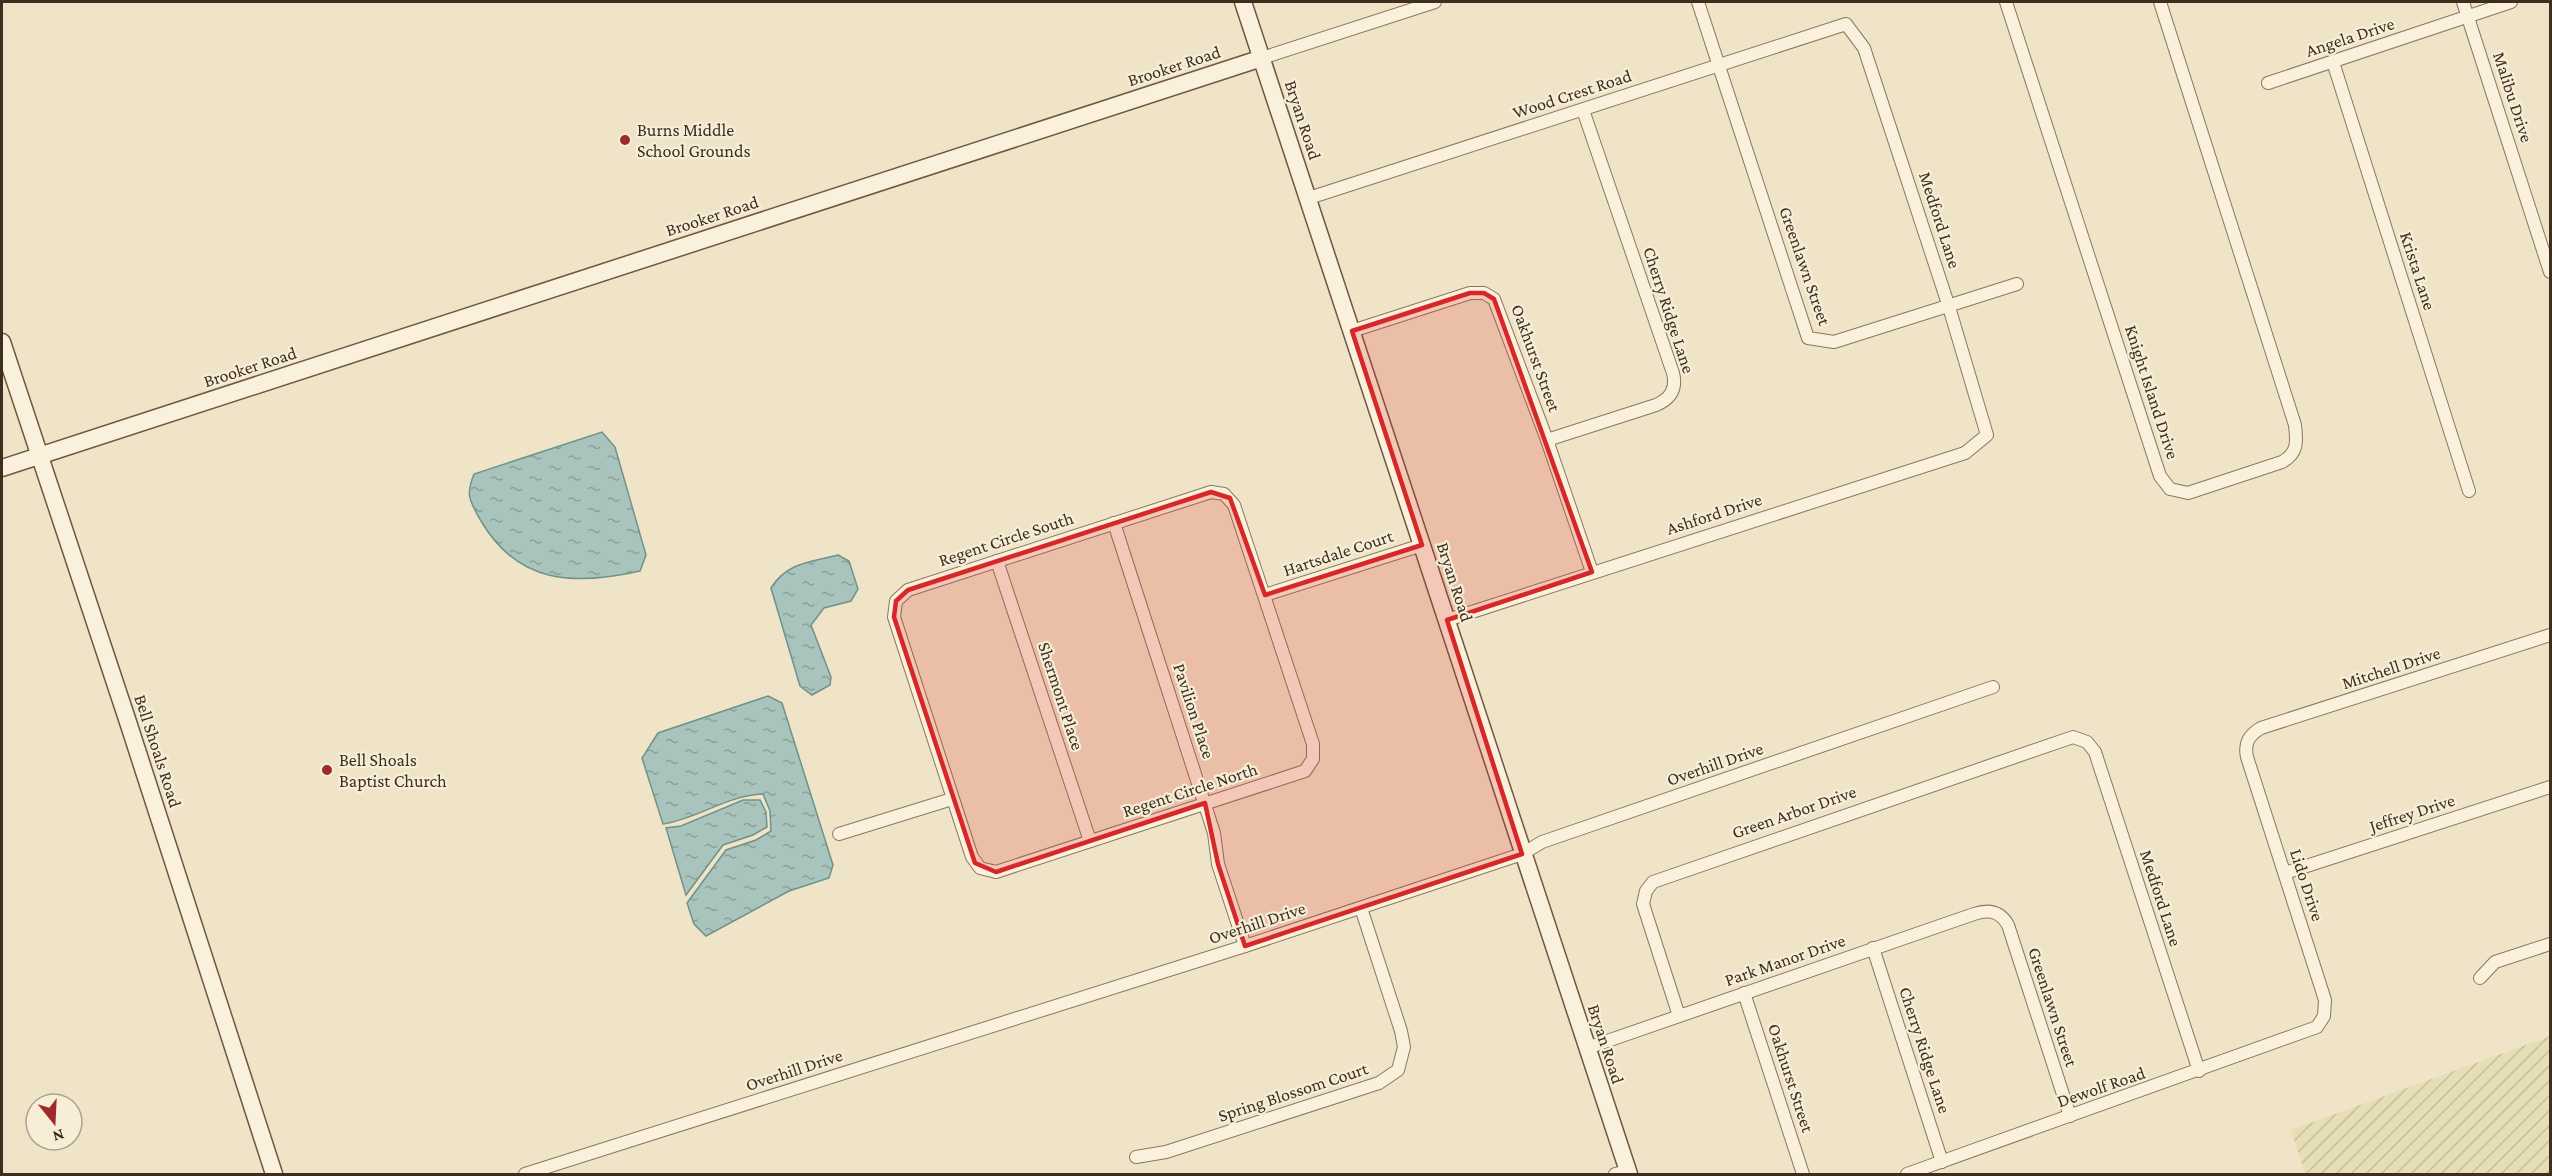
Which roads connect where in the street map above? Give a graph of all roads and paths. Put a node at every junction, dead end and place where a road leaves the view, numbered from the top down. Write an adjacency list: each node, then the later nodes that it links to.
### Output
1 (1244, 2): 10 (street, Bryan Road)
2 (1435, 2): 10 (street, Brooker Road)
3 (1698, 2): 12 (street, Greenlawn Street)
4 (2006, 2): 5 (street, Knight Island Drive)
5 (2160, 2)
6 (2463, 2): 8 (street, Malibu Drive)
7 (2511, 2): 8 (street, Angela Drive)
8 (2468, 18): 11 (street, Angela Drive); 16 (street, Malibu Drive)
9 (1846, 24): 12 (street, Wood Crest Road); 18 (street, Medford Lane)
10 (1262, 58): 15 (street, Bryan Road); 23 (street, Brooker Road)
11 (2333, 62): 13 (street, Angela Drive); 25 (street, Krista Lane)
12 (1719, 65): 14 (street, Wood Crest Road); 18 (street, Greenlawn Street)
13 (2268, 83)
14 (1583, 110): 15 (street, Wood Crest Road); 22 (street, Cherry Ridge Lane)
15 (1309, 198): 19 (street, Bryan Road)
16 (2550, 272)
17 (2017, 284): 18 (street, Greenlawn Street)
18 (1949, 307): 21 (street, Medford Lane)
19 (1352, 331): 22 (street, Oakhurst Street); 27 (street, Bryan Road)
20 (2, 342): 23 (street, Bell Shoals Road)
21 (1987, 435): 29 (street, Ashford Drive)
22 (1547, 440): 29 (street, Oakhurst Street)
23 (39, 456): 24 (street, Brooker Road); 58 (street, Bell Shoals Road)
24 (2, 468)
25 (2469, 491)
26 (1113, 523): 28 (street, Regent Circle South); 30 (street, Regent Circle South); 38 (street, Pavilion Place)
27 (1422, 545): 30 (street, Hartsdale Court); 31 (street, Bryan Road)
28 (998, 561): 37 (street, Regent Circle South); 40 (street, Shermont Place)
29 (1592, 572): 31 (street, Ashford Drive)
30 (1265, 596): 38 (street, Regent Circle North)
31 (1447, 620): 41 (street, Bryan Road)
32 (2550, 635): 35 (street, Mitchell Drive)
33 (1993, 687): 41 (street, Overhill Drive)
34 (2084, 739): 50 (street, Green Arbor Drive); 53 (street, Medford Lane)
35 (2247, 742): 42 (street, Lido Drive)
36 (2550, 787): 42 (street, Jeffrey Drive)
37 (952, 799): 39 (street); 40 (street, Regent Circle North)
38 (1205, 804): 40 (street, Regent Circle North); 46 (street, Pavilion Place)
39 (839, 834)
40 (1090, 841)
41 (1522, 854): 43 (street, Overhill Drive); 52 (street, Bryan Road)
42 (2285, 873): 51 (street, Lido Drive)
43 (1361, 908): 46 (street, Overhill Drive); 55 (street, Spring Blossom Court)
44 (1996, 913): 47 (street, Park Manor Drive); 54 (street, Greenlawn Street)
45 (2550, 944): 48 (street)
46 (1245, 946): 59 (street, Overhill Drive)
47 (1873, 948): 49 (street, Park Manor Drive); 56 (street, Cherry Ridge Lane)
48 (2480, 978)
49 (1744, 993): 50 (street, Park Manor Drive); 60 (street, Oakhurst Street)
50 (1679, 1016): 52 (street, Park Manor Drive)
51 (2307, 1032): 53 (street, Dewolf Road)
52 (1587, 1048): 57 (street, Bryan Road)
53 (2199, 1071): 54 (street, Dewolf Road)
54 (2070, 1116): 56 (street, Dewolf Road)
55 (1136, 1157)
56 (1942, 1162): 61 (street, Dewolf Road)
57 (1624, 1173)
58 (274, 1174)
59 (525, 1174)
60 (1803, 1174)
61 (1906, 1174)

